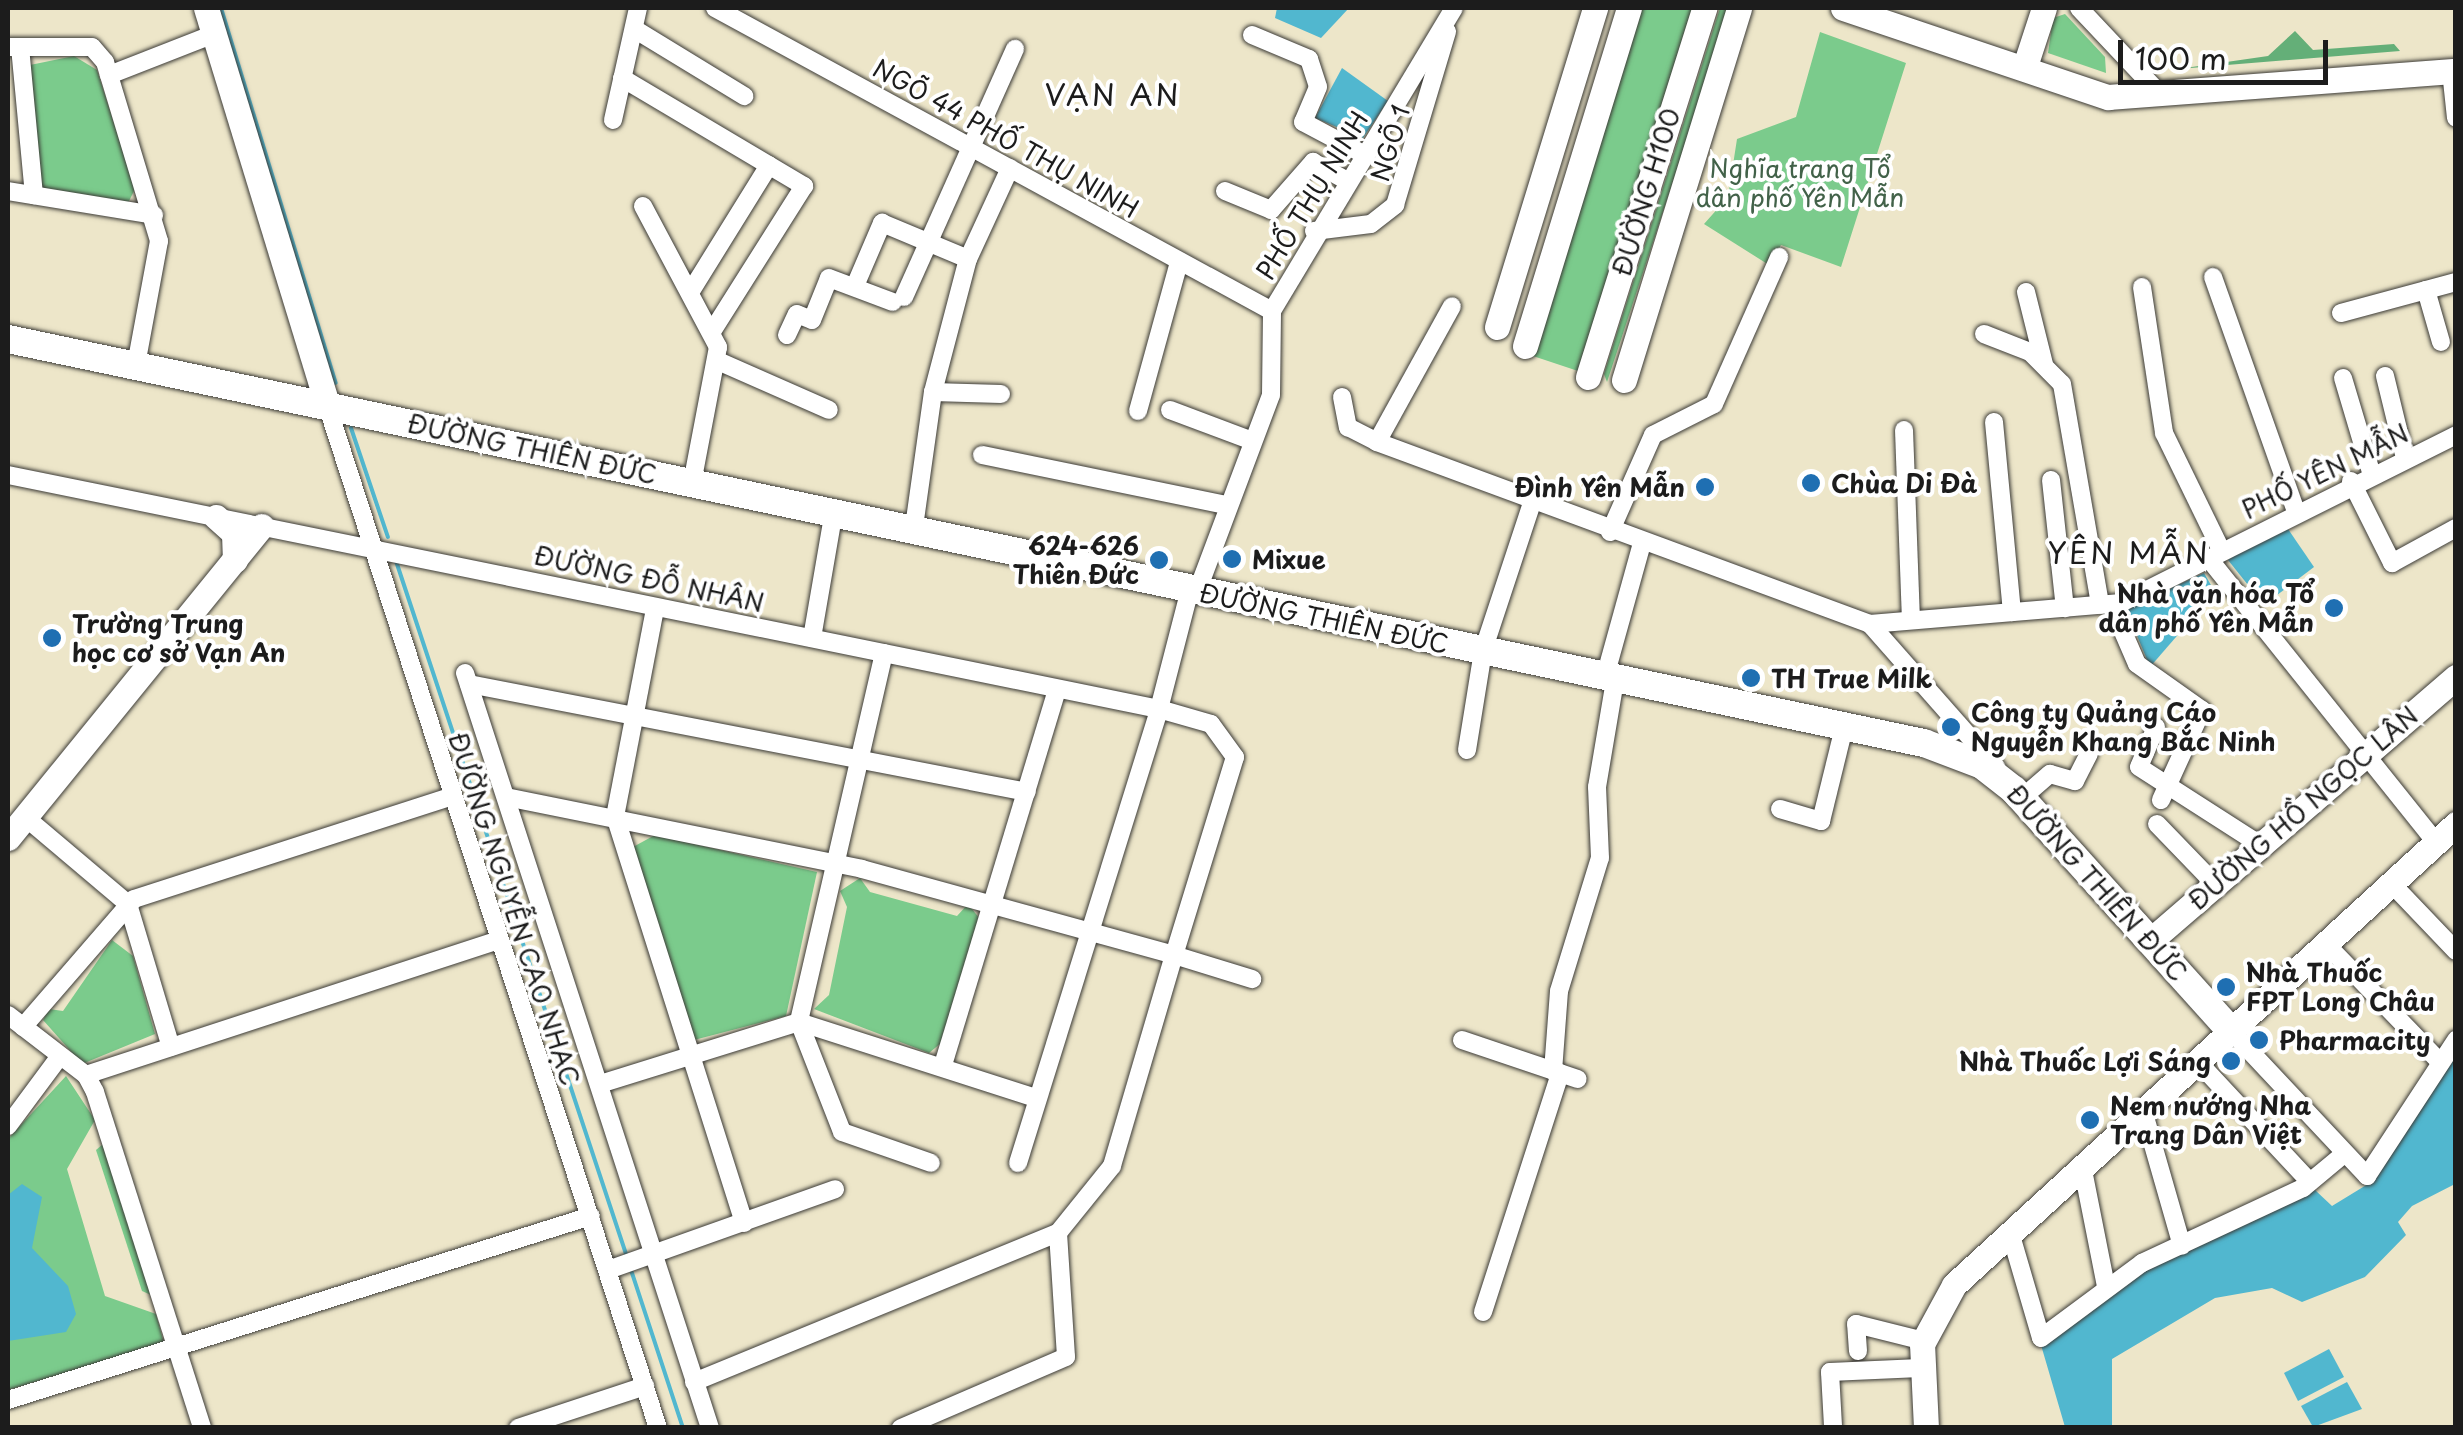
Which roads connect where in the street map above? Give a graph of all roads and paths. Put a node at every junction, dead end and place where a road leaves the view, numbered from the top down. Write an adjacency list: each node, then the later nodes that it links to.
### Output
1 (206, 8): 13 (main road)
2 (638, 8): 12 (street)
3 (716, 8): 25 (street, NGÕ 44 PHỐ THỤ NINH)
4 (1454, 8): 26 (street, PHỐ THỤ NINH); 35 (street, NGÕ 1)
5 (1595, 8): 50 (main road)
6 (1629, 8): 56 (main road)
7 (1704, 8): 61 (main road, ĐƯỜNG H100)
8 (1739, 8): 63 (main road, ĐƯỜNG H100)
9 (1843, 8): 17 (main road)
10 (2044, 8): 17 (main road)
11 (2079, 8): 21 (street)
12 (636, 30): 20 (street); 22 (street)
13 (214, 34): 19 (street); 67 (main road)
14 (1252, 35): 26 (street)
15 (14, 47): 19 (street); 32 (street)
16 (1015, 49): 25 (street)
17 (2025, 66): 21 (main road)
18 (2453, 71): 21 (main road); 23 (street)
19 (109, 75): 34 (street)
20 (622, 78): 24 (street); 27 (street)
21 (2159, 93)
22 (744, 96)
23 (2456, 118)
24 (613, 120)
25 (970, 149): 28 (street, NGÕ 44 PHỐ THỤ NINH); 36 (street)
26 (1364, 155): 29 (street, PHỐ THỤ NINH)
27 (769, 164): 44 (street); 51 (street)
28 (1010, 168): 38 (street); 39 (street, NGÕ 44 PHỐ THỤ NINH)
29 (1346, 180): 30 (street); 35 (street, PHỐ THỤ NINH)
30 (1226, 191)
31 (8, 192): 32 (street)
32 (34, 196): 34 (street)
33 (643, 206): 44 (street)
34 (154, 215): 58 (street)
35 (1314, 231): 48 (street, PHỐ THỤ NINH)
36 (926, 241): 38 (street); 42 (street); 42 (street)
37 (1779, 256): 91 (street)
38 (968, 259): 64 (street)
39 (1179, 262): 48 (street, NGÕ 44 PHỐ THỤ NINH); 70 (street)
40 (2214, 277): 86 (street)
41 (2456, 282): 45 (street)
42 (855, 286): 53 (street)
43 (2142, 286): 94 (street)
44 (691, 290): 51 (street)
45 (2426, 290): 49 (street); 55 (street)
46 (2026, 292): 59 (street)
47 (1452, 306): 75 (street)
48 (1272, 312): 74 (street, PHỐ THỤ NINH)
49 (2341, 313)
50 (1497, 327)
51 (713, 330): 57 (street)
52 (1984, 334): 59 (street)
53 (787, 335)
54 (8, 339): 58 (main road, ĐƯỜNG THIÊN ĐỨC)
55 (2441, 342)
56 (1525, 346)
57 (718, 360): 68 (street); 81 (street)
58 (136, 366): 67 (main road, ĐƯỜNG THIÊN ĐỨC)
59 (2045, 366): 97 (street)
60 (2384, 376): 77 (street)
61 (1588, 377)
62 (2343, 378): 78 (street)
63 (1624, 380)
64 (932, 392): 65 (street); 89 (street)
65 (1001, 394)
66 (1342, 397): 75 (street)
67 (327, 405): 81 (main road, ĐƯỜNG THIÊN ĐỨC); 93 (street, ĐƯỜNG NGUYỄN CAO NHẠC)
68 (830, 410)
69 (1170, 410): 74 (street)
70 (1138, 411)
71 (1994, 422): 100 (street)
72 (1904, 430): 101 (street)
73 (2456, 435): 77 (street, PHỐ YÊN MẪN)
74 (1250, 440): 83 (street, PHỐ THỤ NINH)
75 (1377, 442): 84 (street)
76 (982, 455): 83 (street)
77 (2405, 458): 78 (street, PHỐ YÊN MẪN)
78 (2372, 472): 82 (street, PHỐ YÊN MẪN)
79 (8, 475): 87 (street, ĐƯỜNG ĐỖ NHÂN)
80 (2051, 480): 98 (street)
81 (692, 482): 85 (main road, ĐƯỜNG THIÊN ĐỨC)
82 (2351, 482): 86 (street, PHỐ YÊN MẪN); 90 (street)
83 (1225, 505): 96 (street, PHỐ THỤ NINH)
84 (1532, 506): 91 (street); 104 (street)
85 (834, 510): 89 (main road, ĐƯỜNG THIÊN ĐỨC); 103 (street)
86 (2295, 510): 94 (street, PHỐ YÊN MẪN)
87 (216, 516): 88 (street, ĐƯỜNG ĐỖ NHÂN); 95 (main road)
88 (262, 526): 93 (street, ĐƯỜNG ĐỖ NHÂN); 95 (main road)
89 (914, 527): 96 (main road, ĐƯỜNG THIÊN ĐỨC)
90 (2456, 528)
91 (1610, 532): 92 (street)
92 (1642, 543): 102 (street); 106 (street)
93 (368, 544): 99 (street, ĐƯỜNG ĐỖ NHÂN); 121 (street, ĐƯỜNG NGUYỄN CAO NHẠC)
94 (2215, 555): 97 (street, PHỐ YÊN MẪN); 115 (street)
95 (235, 560): 124 (main road)
96 (1194, 591): 104 (main road, ĐƯỜNG THIÊN ĐỨC); 109 (street)
97 (2105, 604): 98 (street, PHỐ YÊN MẪN); 117 (street)
98 (2065, 608): 100 (street, PHỐ YÊN MẪN)
99 (655, 609): 103 (street, ĐƯỜNG ĐỖ NHÂN); 110 (street)
100 (2012, 612): 101 (street, PHỐ YÊN MẪN)
101 (1911, 620): 102 (street, PHỐ YÊN MẪN)
102 (1870, 624): 119 (street)
103 (812, 638): 105 (street, ĐƯỜNG ĐỖ NHÂN)
104 (1484, 651): 106 (main road, ĐƯỜNG THIÊN ĐỨC); 113 (street)
105 (884, 652): 108 (street, ĐƯỜNG ĐỖ NHÂN); 116 (street)
106 (1611, 674): 111 (main road, ĐƯỜNG THIÊN ĐỨC); 155 (street)
107 (2456, 677): 115 (main road, ĐƯỜNG HỒ NGỌC LÂN)
108 (1057, 690): 109 (street, ĐƯỜNG ĐỖ NHÂN); 118 (street)
109 (1159, 709): 135 (street); 140 (street, ĐƯỜNG ĐỖ NHÂN)
110 (632, 713): 116 (street); 120 (street); 123 (street)
111 (1845, 723): 119 (main road, ĐƯỜNG THIÊN ĐỨC); 122 (street)
112 (2156, 727): 117 (street)
113 (1467, 750)
114 (2089, 753): 119 (street)
115 (2364, 754): 128 (street); 129 (main road, ĐƯỜNG HỒ NGỌC LÂN)
116 (861, 762): 118 (street); 130 (street)
117 (2165, 791): 129 (street)
118 (1027, 792): 133 (street)
119 (2018, 794): 136 (main road, ĐƯỜNG THIÊN ĐỨC)
120 (506, 797): 123 (street); 156 (street)
121 (450, 798): 134 (street); 137 (street, ĐƯỜNG NGUYỄN CAO NHẠC)
122 (1780, 809)
123 (615, 816): 130 (street); 150 (street)
124 (24, 817): 127 (main road); 134 (street)
125 (2157, 824): 131 (street)
126 (2456, 824): 128 (main road)
127 (8, 838)
128 (2436, 842): 132 (main road)
129 (2259, 844): 131 (main road, ĐƯỜNG HỒ NGỌC LÂN)
130 (836, 864): 133 (street); 143 (street)
131 (2214, 883): 136 (main road, ĐƯỜNG HỒ NGỌC LÂN)
132 (2391, 884): 138 (main road); 139 (street)
133 (994, 902): 135 (street); 153 (street)
134 (128, 904): 144 (street); 148 (street)
135 (1091, 928): 140 (street); 157 (street)
136 (2151, 940): 145 (main road, ĐƯỜNG THIÊN ĐỨC)
137 (496, 941): 148 (street); 166 (street, ĐƯỜNG NGUYỄN CAO NHẠC)
138 (2326, 944): 145 (main road); 151 (street)
139 (2456, 951)
140 (1174, 955): 141 (street); 169 (street)
141 (1252, 979)
142 (8, 1015): 144 (street)
143 (798, 1022): 150 (street); 153 (street); 161 (street)
144 (23, 1027): 149 (street)
145 (2231, 1031): 152 (main road); 160 (street)
146 (1462, 1040): 155 (street)
147 (2456, 1040): 151 (street)
148 (171, 1047): 154 (street)
149 (60, 1056): 154 (street); 159 (street)
150 (688, 1056): 156 (street); 167 (street)
151 (2439, 1061): 160 (street)
152 (2198, 1062): 158 (main road); 164 (street)
153 (943, 1065): 157 (street)
154 (86, 1074): 176 (street)
155 (1564, 1074): 174 (street)
156 (600, 1084): 171 (street)
157 (1036, 1098): 162 (street)
158 (2143, 1110): 163 (main road); 170 (street)
159 (8, 1126)
160 (2344, 1154): 164 (street)
161 (931, 1163)
162 (1018, 1163)
163 (2082, 1165): 168 (main road); 173 (street)
164 (2310, 1182): 170 (street)
165 (834, 1189): 167 (street)
166 (591, 1216): 172 (street, ĐƯỜNG NGUYỄN CAO NHẠC); 176 (street)
167 (744, 1224): 171 (street)
168 (2010, 1232): 173 (street); 175 (main road)
169 (1058, 1233): 179 (street); 187 (street)
170 (2182, 1246): 173 (street)
171 (649, 1256): 172 (street); 179 (street)
172 (613, 1268): 180 (street, ĐƯỜNG NGUYỄN CAO NHẠC)
173 (2106, 1286)
174 (1483, 1312)
175 (1924, 1341): 177 (street); 178 (main road)
176 (177, 1350): 181 (street); 183 (street)
177 (1858, 1352)
178 (1920, 1368): 182 (street); 188 (main road)
179 (694, 1382): 186 (street)
180 (645, 1386): 184 (street); 185 (street, ĐƯỜNG NGUYỄN CAO NHẠC)
181 (8, 1400)
182 (1833, 1426)
183 (202, 1428)
184 (518, 1428)
185 (658, 1428)
186 (710, 1428)
187 (901, 1428)
188 (1926, 1428)

